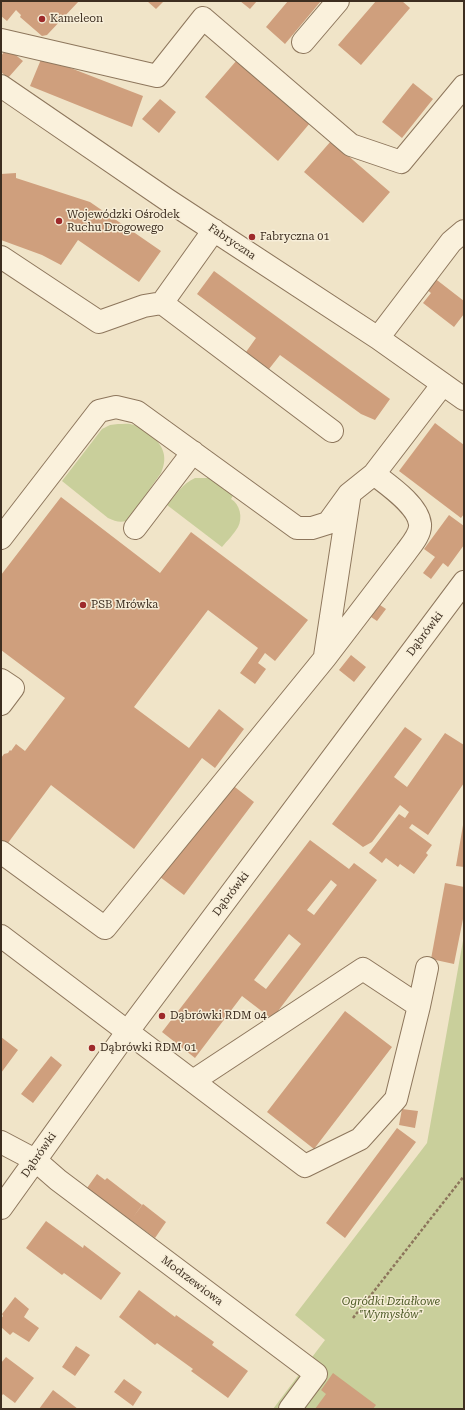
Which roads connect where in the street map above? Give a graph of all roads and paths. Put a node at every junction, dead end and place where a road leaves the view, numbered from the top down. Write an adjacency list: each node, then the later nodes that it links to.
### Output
1 (338, 1): 4 (street)
2 (204, 10): 3 (street); 5 (street)
3 (1, 40)
4 (303, 42)
5 (464, 86)
6 (3, 90): 7 (street, Fabryczna)
7 (214, 230): 10 (street); 11 (street, Fabryczna)
8 (464, 231): 11 (street)
9 (1, 257): 10 (street)
10 (162, 303): 14 (street)
11 (378, 338): 12 (street, Fabryczna)
12 (443, 384): 13 (street, Fabryczna); 16 (street)
13 (464, 399)
14 (332, 431)
15 (193, 452): 17 (street); 18 (street); 19 (street)
16 (374, 474): 17 (street); 21 (street)
17 (349, 494): 21 (street)
18 (135, 528)
19 (1, 538)
20 (464, 582): 28 (street, Dąbrówki)
21 (325, 658): 24 (street)
22 (1, 680): 23 (street)
23 (1, 704)
24 (1, 852)
25 (1, 936): 28 (street)
26 (427, 968): 27 (street)
27 (419, 1006): 29 (street); 29 (street)
28 (128, 1031): 29 (street); 31 (street, Dąbrówki)
29 (193, 1081)
30 (1, 1142): 31 (street, Modrzewiowa)
31 (35, 1160): 33 (street, Dąbrówki); 35 (street, Modrzewiowa)
32 (464, 1176): 34 (path)
33 (1, 1208)
34 (353, 1318)
35 (290, 1409)

